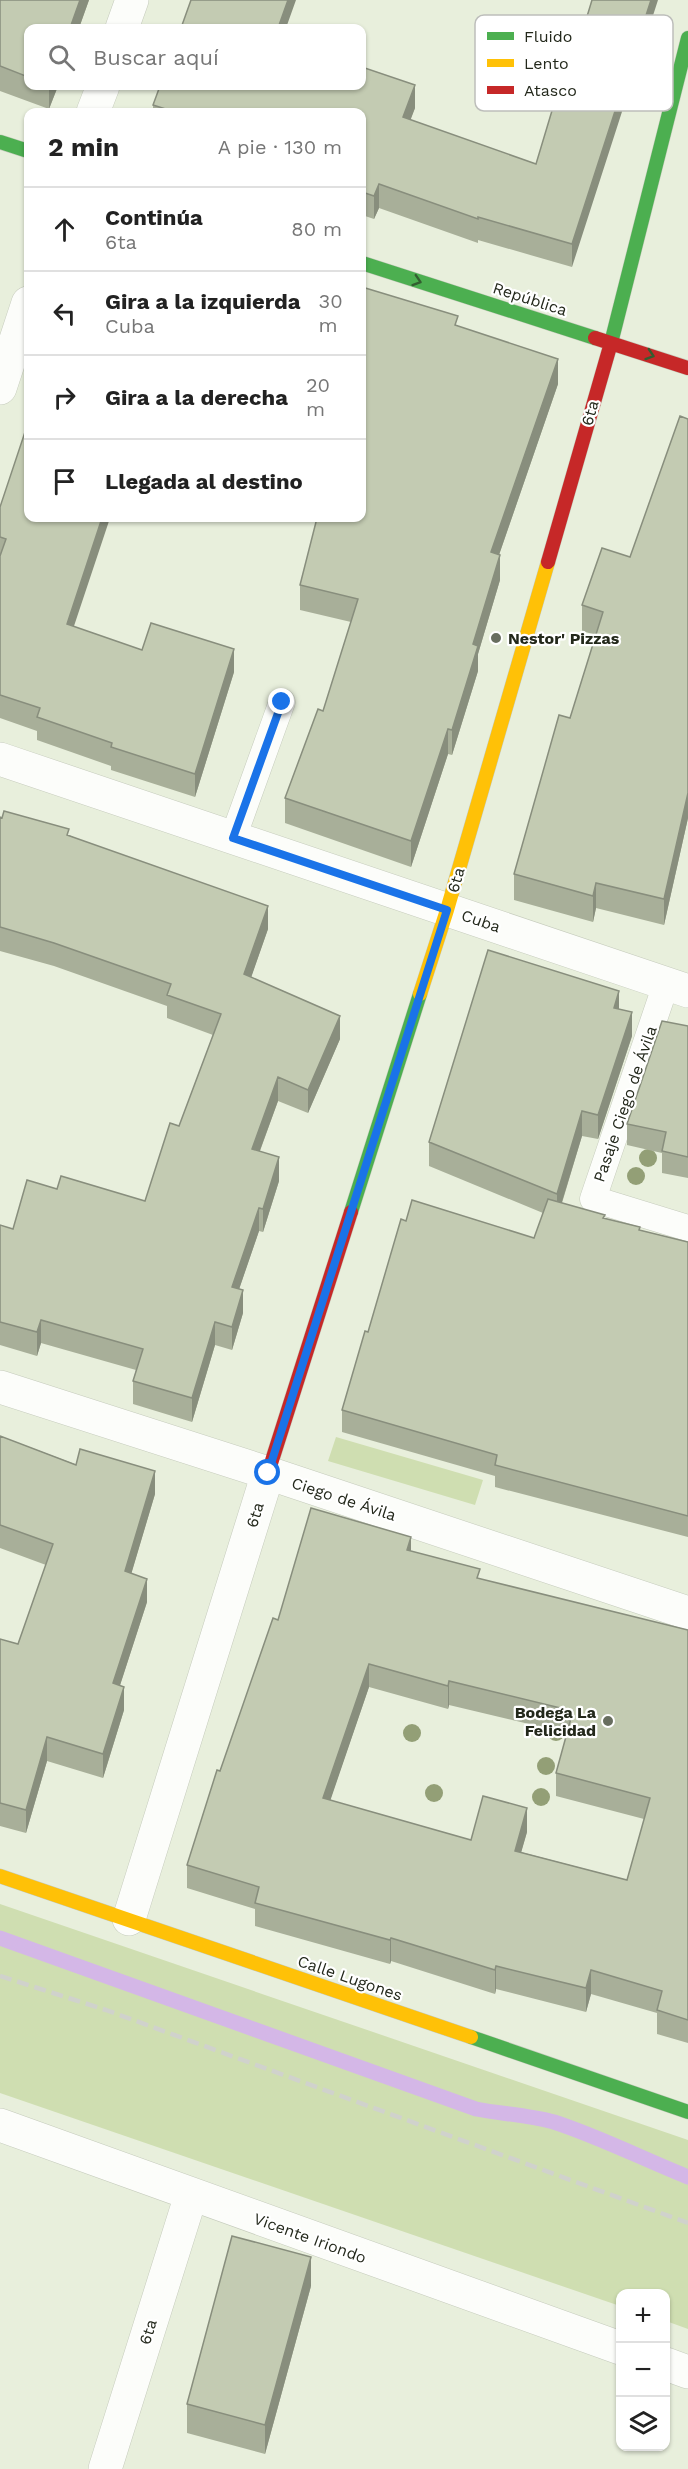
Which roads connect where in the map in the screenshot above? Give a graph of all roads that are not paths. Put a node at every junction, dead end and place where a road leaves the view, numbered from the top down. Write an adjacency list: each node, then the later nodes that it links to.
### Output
1 (132, 0): 2 (street)
2 (123, 24)
3 (688, 38): 5 (street, 6ta)
4 (101, 90): 6 (street)
5 (673, 97)
6 (95, 108)
7 (670, 111): 12 (street, 6ta)
8 (0, 142): 9 (street)
9 (24, 150)
10 (366, 264): 12 (street, República, one-way to 12)
11 (24, 315): 14 (street)
12 (611, 343): 13 (street, República, one-way to 13); 18 (street, 6ta)
13 (688, 368)
14 (0, 388)
15 (282, 702): 17 (lane)
16 (0, 759): 17 (street, Cuba)
17 (233, 838): 18 (street, Cuba)
18 (447, 910): 19 (street, Cuba); 22 (street, 6ta)
19 (677, 987): 20 (lane, Pasaje Ciego de Ávila)
20 (688, 1228)
21 (0, 1387): 22 (street, Ciego de Ávila)
22 (268, 1473): 23 (street, Ciego de Ávila); 25 (street, 6ta)
23 (688, 1613)
24 (0, 1876): 25 (street, Calle Lugones)
25 (129, 1919): 26 (street, Calle Lugones)
26 (688, 2112)
27 (0, 2125): 28 (street, Vicente Iriondo)
28 (191, 2195): 29 (street, Vicente Iriondo); 32 (street, 6ta)
29 (616, 2346)
30 (670, 2365): 31 (street)
31 (688, 2372)
32 (105, 2469)

